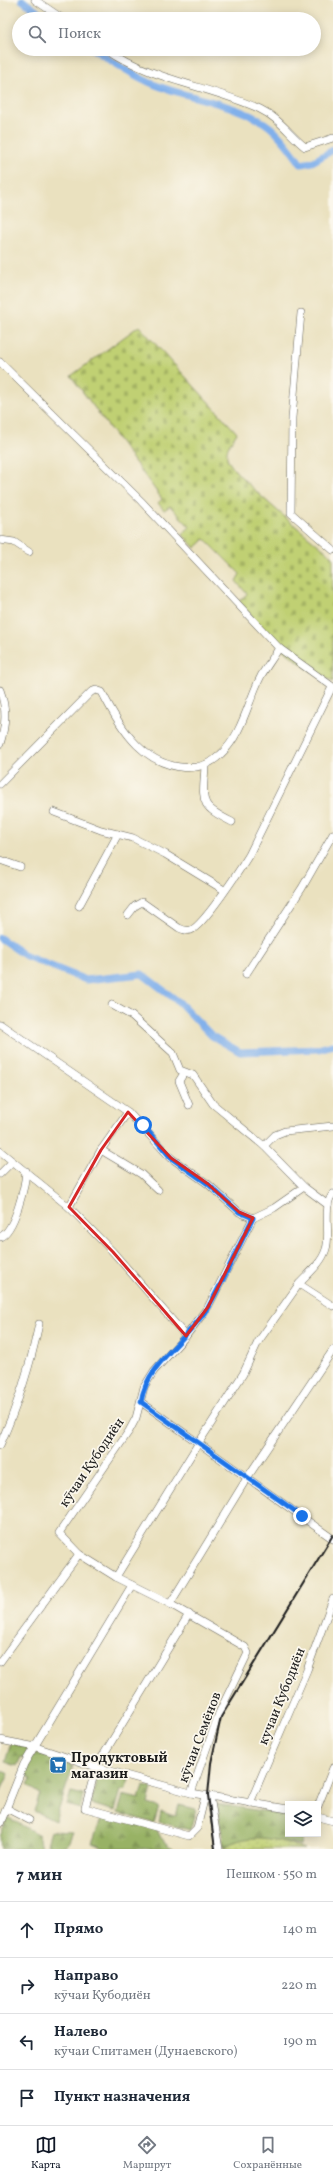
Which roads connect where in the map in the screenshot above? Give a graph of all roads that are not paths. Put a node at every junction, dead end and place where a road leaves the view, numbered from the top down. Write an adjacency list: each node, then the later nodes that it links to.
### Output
1 (34, 0): 2 (street)
2 (52, 12)
3 (119, 56): 4 (street)
4 (333, 138)
5 (301, 313): 8 (street)
6 (0, 362): 10 (street)
7 (0, 540): 9 (street)
8 (333, 550)
9 (29, 552)
10 (279, 648): 11 (street); 14 (street)
11 (333, 687): 22 (street)
12 (0, 690): 13 (street)
13 (0, 744)
14 (205, 766): 15 (street); 17 (street)
15 (0, 784)
16 (54, 812): 18 (street)
17 (232, 822)
18 (118, 834): 22 (street); 23 (street)
19 (333, 834): 25 (street)
20 (0, 860): 21 (street)
21 (20, 867)
22 (224, 890): 24 (street)
23 (79, 906)
24 (128, 915)
25 (246, 974)
26 (112, 1006): 28 (street)
27 (0, 1024): 30 (street)
28 (184, 1073): 29 (street); 32 (street)
29 (189, 1104)
30 (128, 1112): 33 (street); 43 (street)
31 (333, 1126): 32 (street)
32 (264, 1146): 38 (street)
33 (101, 1150): 39 (street); 42 (street)
34 (0, 1151): 35 (street)
35 (12, 1162): 36 (street); 37 (street)
36 (26, 1171): 42 (street); 44 (street)
37 (0, 1174)
38 (304, 1187): 41 (street); 43 (street)
39 (158, 1190)
40 (333, 1194): 41 (street)
41 (328, 1206): 45 (street)
42 (69, 1207): 48 (street)
43 (253, 1218): 48 (street, кӯчаи Қубодиён)
44 (0, 1237)
45 (299, 1284): 46 (street); 51 (street)
46 (333, 1306)
47 (39, 1324): 52 (street)
48 (186, 1336): 50 (street, кӯчаи Қубодиён)
49 (333, 1350): 53 (street)
50 (141, 1402): 51 (street); 55 (street, кӯчаи Қубодиён)
51 (198, 1444): 53 (street); 56 (street)
52 (0, 1445)
53 (247, 1478): 54 (street); 59 (street)
54 (333, 1539)
55 (79, 1554): 56 (street); 61 (street)
56 (116, 1577): 57 (street)
57 (132, 1585): 59 (street); 63 (street)
58 (333, 1599): 69 (street, кучаи Кубодиён)
59 (170, 1604): 60 (street)
60 (189, 1614): 64 (street); 66 (street, кӯчаи Семёнов)
61 (0, 1662)
62 (0, 1740): 63 (street)
63 (36, 1747): 64 (street); 70 (street)
64 (96, 1767): 66 (street); 67 (street)
65 (333, 1768): 68 (street)
66 (191, 1793): 67 (street)
67 (207, 1796): 69 (street); 76 (street)
68 (320, 1801)
69 (250, 1803): 71 (street)
70 (6, 1808): 73 (street); 75 (street)
71 (285, 1809)
72 (321, 1818): 74 (street)
73 (29, 1820)
74 (333, 1822)
75 (0, 1824)
76 (219, 1849)

